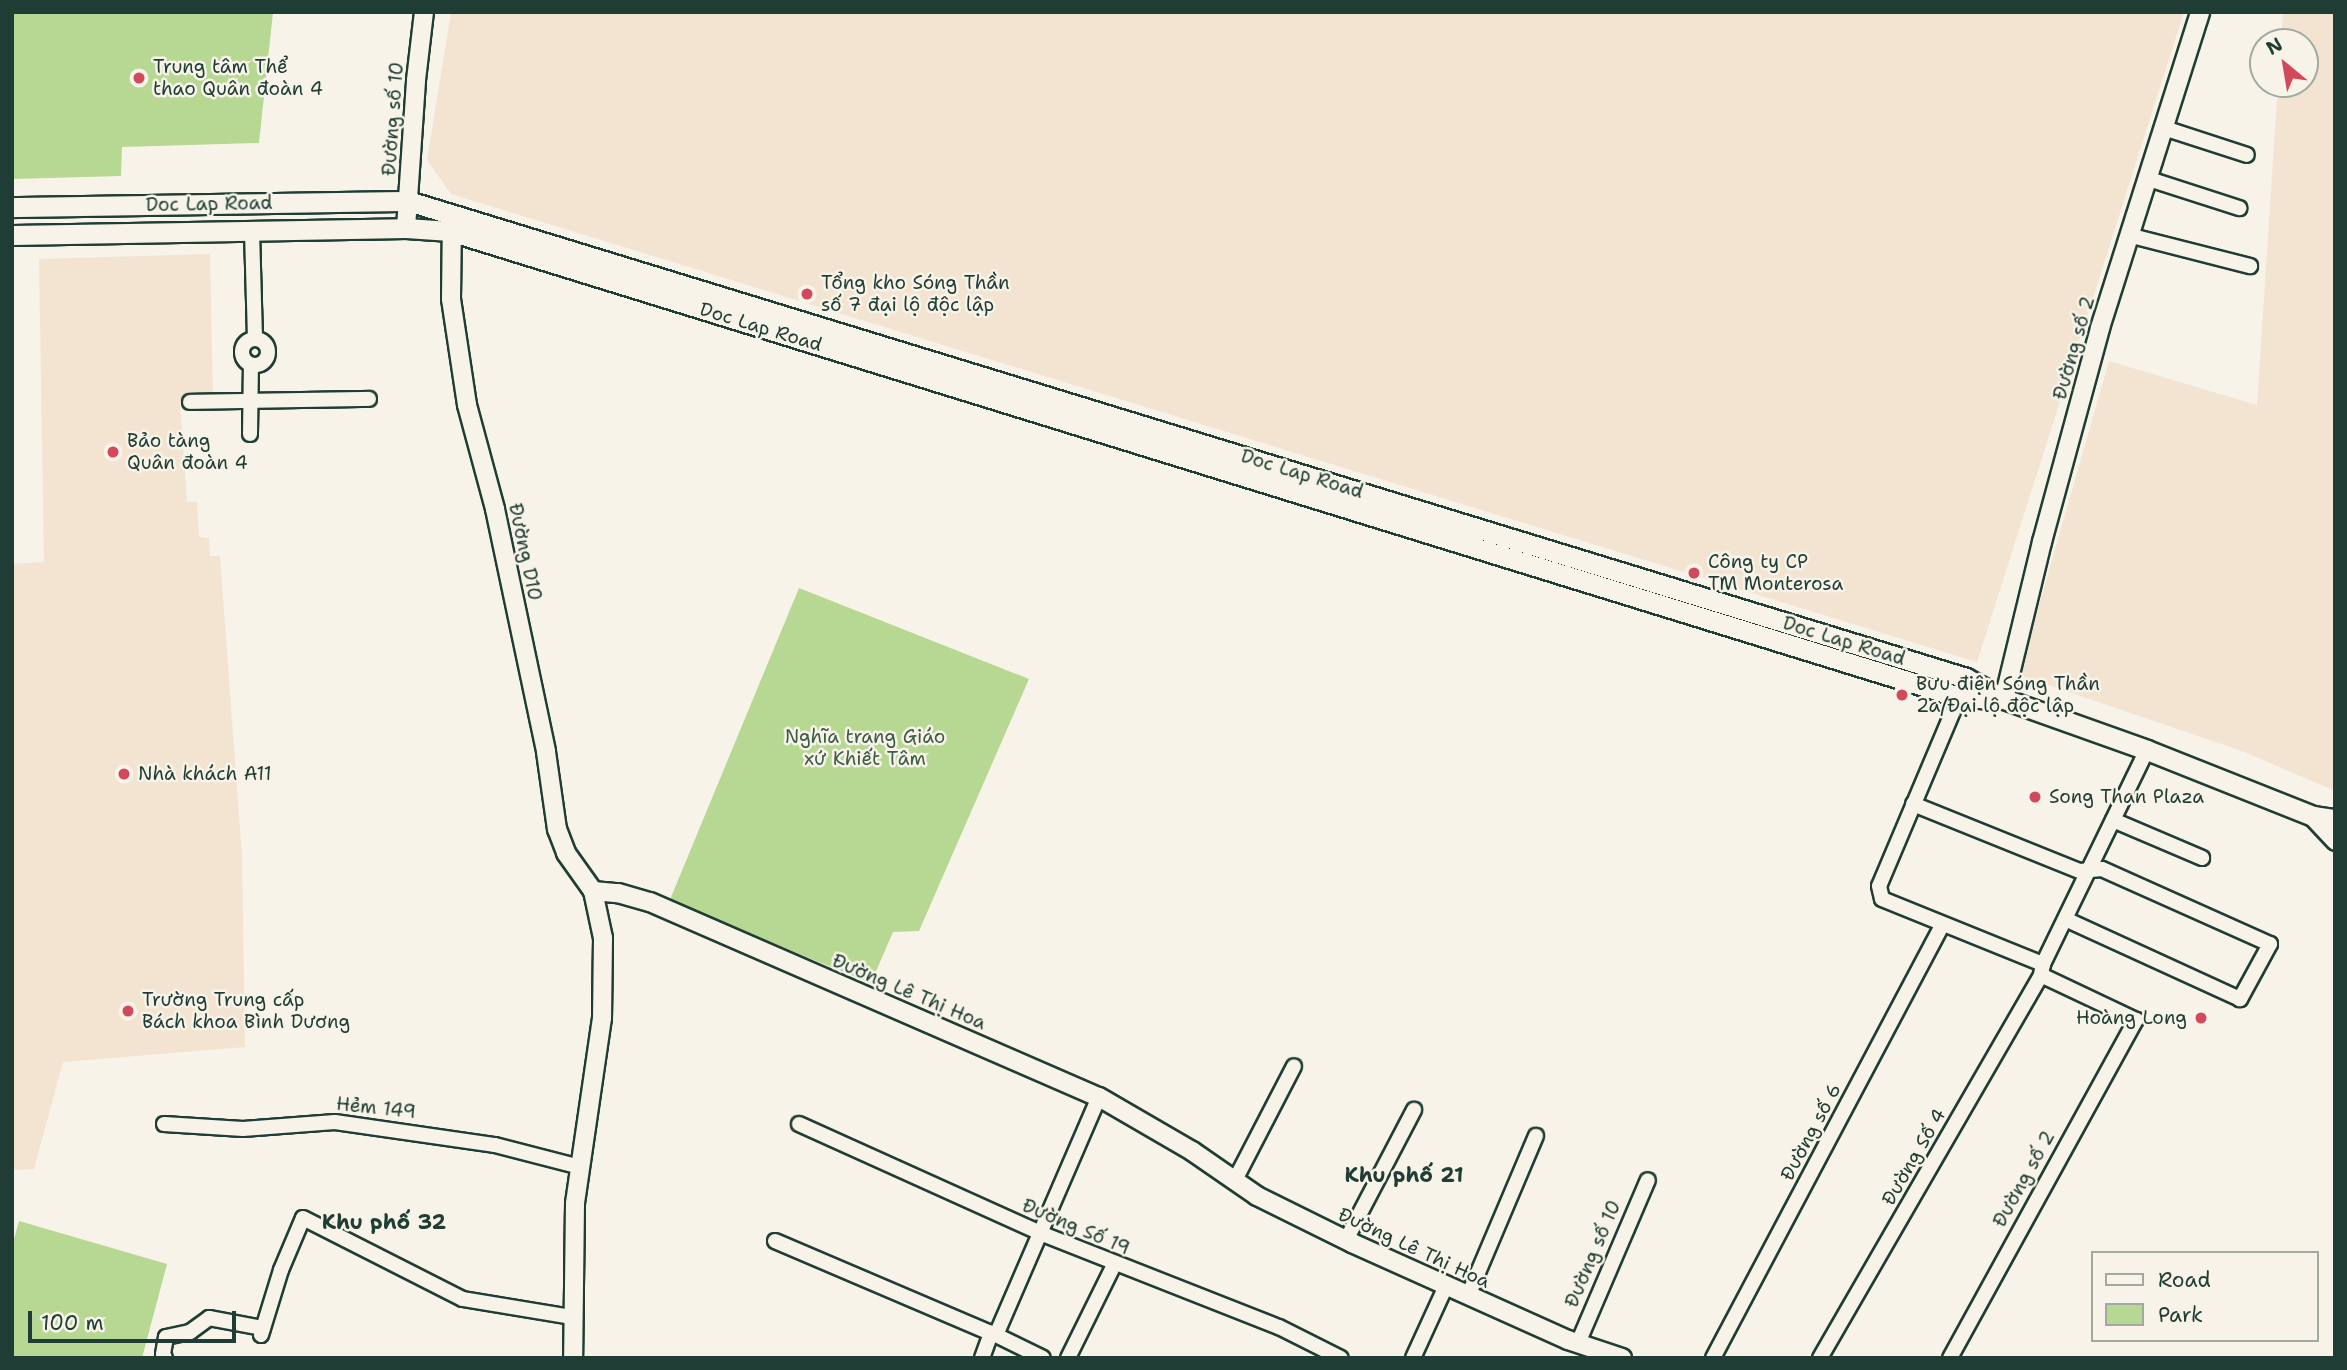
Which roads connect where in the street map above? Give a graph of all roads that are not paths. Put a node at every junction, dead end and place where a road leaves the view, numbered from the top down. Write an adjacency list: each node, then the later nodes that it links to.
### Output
1 (424, 12): 6 (street, Đường số 10)
2 (2200, 12): 3 (street, Đường số 2)
3 (2164, 128): 4 (street); 5 (street, Đường số 2)
4 (2247, 155)
5 (2149, 179): 8 (street); 13 (street, Đường số 2)
6 (408, 201): 7 (main road, Doc Lap Road); 9 (main road, Doc Lap Road); 10 (street, Đường số 10)
7 (12, 207)
8 (2239, 208)
9 (452, 222): 10 (main road, Doc Lap Road); 19 (main road, Doc Lap Road); 20 (main road, Doc Lap Road); 29 (street, Đường D10)
10 (406, 229): 11 (main road, Doc Lap Road)
11 (252, 231): 12 (main road, Doc Lap Road); 17 (street)
12 (12, 235)
13 (2132, 236): 14 (street); 20 (street, Đường số 2)
14 (2250, 266)
15 (369, 399): 17 (street)
16 (190, 402): 17 (street)
17 (250, 402): 18 (street)
18 (250, 434)
19 (1959, 697): 20 (main road, Doc Lap Road); 22 (street)
20 (2004, 699): 21 (main road)
21 (2147, 750): 23 (main road); 25 (street, Đường Số 4)
22 (1913, 804): 28 (street); 31 (street)
23 (2313, 816): 24 (main road); 26 (main road)
24 (2335, 819)
25 (2113, 820): 27 (street); 28 (street, Đường Số 4)
26 (2335, 840)
27 (2202, 858)
28 (2090, 870): 30 (street, Đường Số 4); 30 (street)
29 (593, 891): 34 (street, Đường Lê Thị Hoa); 39 (street)
30 (2066, 919): 32 (street, Đường Số 4)
31 (1942, 925): 32 (street); 59 (street, Đường số 6)
32 (2042, 969): 60 (street, Đường Số 4); 61 (street, Đường số 2)
33 (1294, 1066): 40 (street)
34 (1099, 1097): 40 (street, Đường Lê Thị Hoa); 42 (street)
35 (1414, 1110): 43 (street)
36 (164, 1124): 39 (street, Hẻm 149)
37 (799, 1124): 42 (street, Đường Số 19)
38 (1536, 1136): 47 (street)
39 (580, 1167): 48 (street)
40 (1235, 1180): 43 (street, Đường Lê Thị Hoa)
41 (1648, 1181): 50 (street, Đường số 10)
42 (1040, 1233): 45 (street, Đường Số 19); 49 (street)
43 (1346, 1240): 46 (street, Đường Lê Thị Hoa)
44 (775, 1241): 49 (street)
45 (1114, 1265): 56 (street); 57 (street, Đường Số 19)
46 (1446, 1286): 47 (street, Đường Lê Thị Hoa); 58 (street)
47 (1468, 1296): 50 (street, Đường Lê Thị Hoa)
48 (572, 1317): 52 (street); 53 (street)
49 (994, 1334): 54 (street); 55 (street)
50 (1578, 1343): 51 (street, Đường Lê Thị Hoa)
51 (1610, 1356)
52 (165, 1358)
53 (573, 1358)
54 (982, 1358)
55 (1043, 1358)
56 (1068, 1358)
57 (1341, 1358)
58 (1413, 1358)
59 (1713, 1358)
60 (1820, 1358)
61 (1950, 1358)

